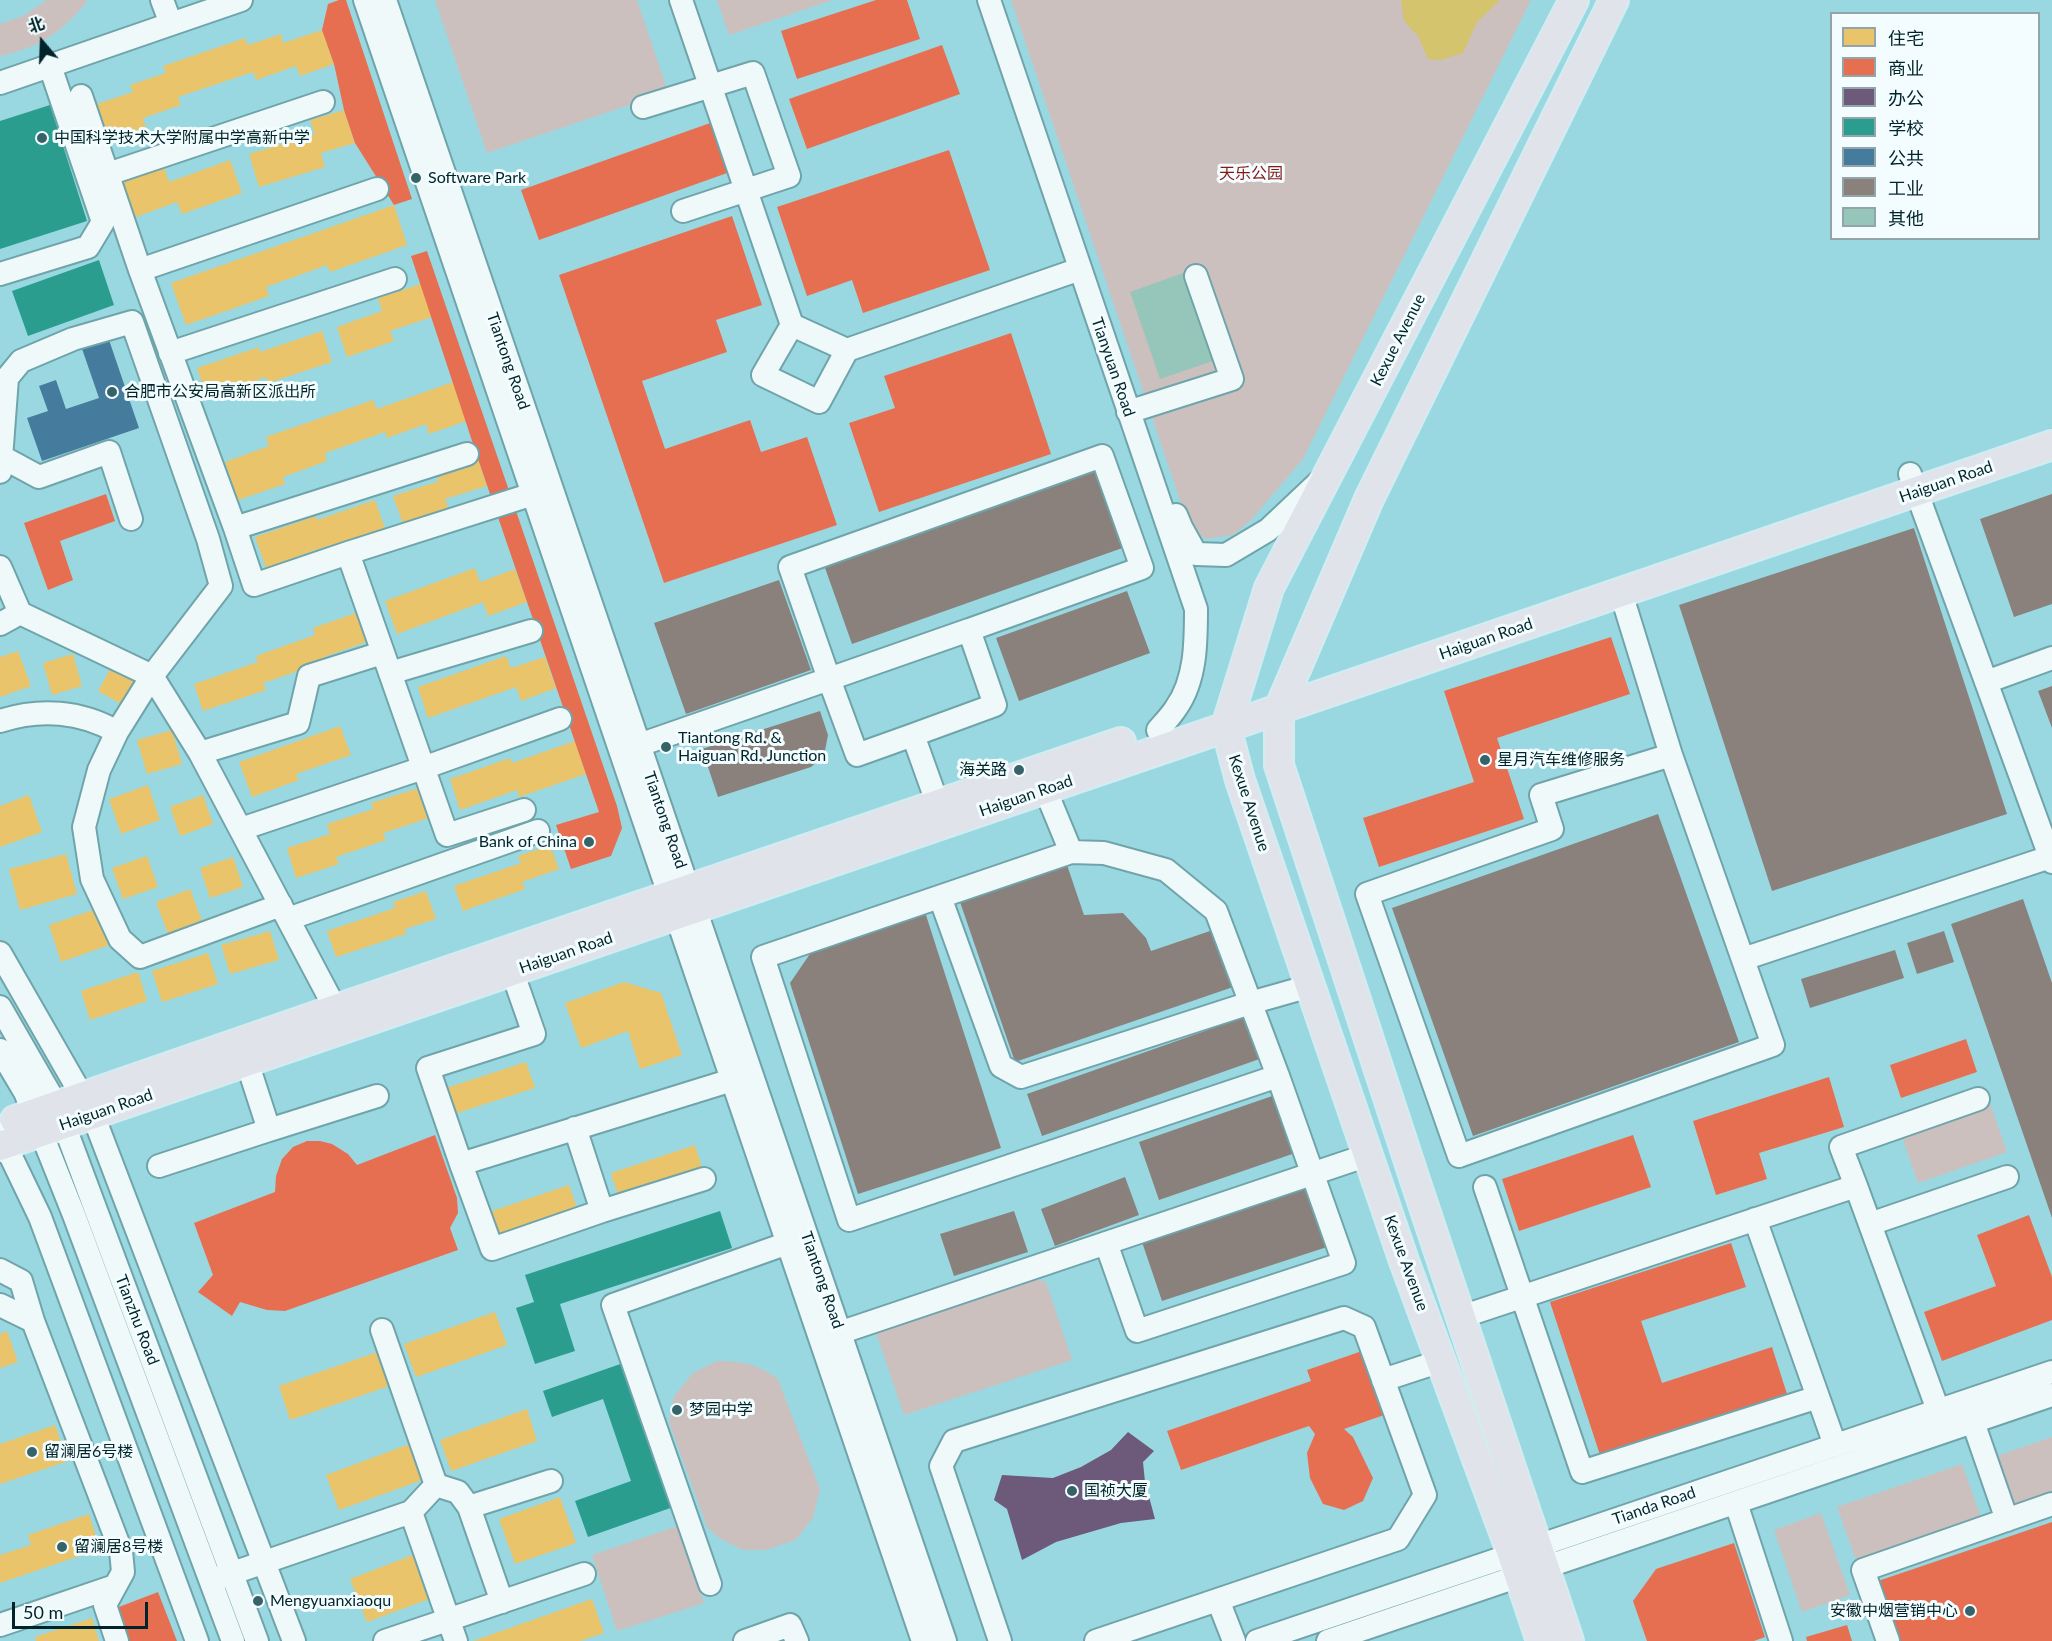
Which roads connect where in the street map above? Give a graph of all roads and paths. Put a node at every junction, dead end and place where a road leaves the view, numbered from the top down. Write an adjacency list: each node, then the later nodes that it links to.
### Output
1 (162, 0): 10 (street)
2 (241, 0): 10 (street)
3 (364, 0): 36 (street, Tiantong Road)
4 (385, 0): 58 (street, Tiantong Road)
5 (681, 0): 13 (street)
6 (988, 0): 21 (street, Tianyuan Road)
7 (1002, 0): 29 (street, Tianyuan Road)
8 (1574, 0): 34 (main road, Kexue Avenue)
9 (1614, 0): 51 (main road, Kexue Avenue)
10 (171, 24): 11 (street)
11 (50, 66): 12 (street); 23 (street)
12 (0, 83)
13 (710, 86): 16 (street); 19 (street); 19 (street)
14 (81, 96): 17 (street)
15 (323, 102): 17 (street)
16 (643, 107)
17 (108, 174): 22 (street)
18 (377, 189): 22 (street)
19 (746, 190): 20 (street); 26 (street)
20 (683, 211)
21 (1080, 269): 27 (street); 29 (street, Tianyuan Road)
22 (140, 270): 28 (street)
23 (0, 274)
24 (1196, 276): 29 (street)
25 (395, 279): 28 (street)
26 (792, 325): 27 (street); 27 (street)
27 (847, 350)
28 (170, 353): 38 (street)
29 (1135, 411): 34 (street, Tianyuan Road); 55 (street, Tianyuan Road)
30 (2052, 426): 35 (main road, Haiguan Road)
31 (2052, 446): 35 (main road, Haiguan Road)
32 (467, 454): 38 (street)
33 (1, 462): 37 (street); 48 (street)
34 (1330, 472): 52 (main road, Kexue Avenue)
35 (1913, 483): 41 (main road, Haiguan Road); 50 (street); 51 (main road, Haiguan Road)
36 (533, 494): 39 (street); 70 (street, Tiantong Road)
37 (131, 519)
38 (235, 528): 39 (street)
39 (348, 553): 47 (street)
40 (0, 567): 42 (street)
41 (1621, 593): 51 (main road, Haiguan Road); 60 (street)
42 (20, 613): 43 (street); 48 (street)
43 (0, 624)
44 (969, 630): 49 (street); 49 (street); 57 (street)
45 (531, 631): 47 (street)
46 (2052, 658): 50 (street)
47 (386, 663): 59 (street); 61 (street)
48 (152, 676): 56 (street); 59 (street)
49 (830, 679): 57 (street); 58 (street)
50 (1986, 682): 68 (street)
51 (1285, 697): 52 (main road, Haiguan Road); 106 (main road, Kexue Avenue)
52 (1230, 716): 55 (main road, Haiguan Road); 62 (main road, Haiguan Road); 75 (main road, Kexue Avenue)
53 (560, 718): 61 (street)
54 (0, 721): 56 (street)
55 (1158, 730): 63 (main road, Haiguan Road)
56 (117, 732): 71 (street)
57 (913, 735): 63 (street)
58 (639, 745): 70 (street, Tiantong Road)
59 (200, 753): 65 (street)
60 (1671, 755): 73 (street); 73 (street)
61 (423, 768): 64 (street); 65 (street)
62 (1045, 789): 67 (street); 70 (main road, Haiguan Road)
63 (938, 804): 70 (main road, Haiguan Road)
64 (524, 810)
65 (241, 829): 71 (street)
66 (538, 831): 71 (street)
67 (1071, 852): 69 (street); 76 (street)
68 (2051, 859): 73 (street)
69 (940, 897): 76 (street); 81 (street)
70 (683, 902): 74 (main road, Haiguan Road); 78 (main road, Haiguan Road); 82 (street, Tiantong Road); 109 (street, Tiantong Road)
71 (285, 912): 78 (street)
72 (0, 953): 85 (street)
73 (1743, 959)
74 (512, 971): 78 (main road, Haiguan Road); 91 (street)
75 (1310, 986): 76 (street); 90 (main road, Kexue Avenue)
76 (1250, 1003): 81 (street)
77 (0, 1007): 86 (street, Tianzhu Road)
78 (341, 1019): 80 (main road, Haiguan Road); 85 (main road, Haiguan Road)
79 (0, 1050): 86 (street, Tianzhu Road)
80 (247, 1062): 85 (main road, Haiguan Road); 88 (street)
81 (1278, 1076): 93 (street)
82 (732, 1080): 87 (street); 101 (street, Tiantong Road)
83 (377, 1096): 88 (street)
84 (1978, 1100): 96 (street)
85 (89, 1105): 86 (main road, Haiguan Road); 126 (street)
86 (49, 1119): 89 (main road, Haiguan Road); 127 (street, Tianzhu Road); 129 (street, Tianzhu Road)
87 (575, 1128): 91 (street); 98 (street)
88 (269, 1130): 92 (street)
89 (1, 1138): 137 (street)
90 (1368, 1155): 93 (street); 110 (main road, Kexue Avenue)
91 (461, 1164): 98 (street)
92 (159, 1166)
93 (1313, 1173): 102 (street); 102 (street)
94 (2007, 1177): 100 (street)
95 (704, 1179): 98 (street)
96 (1856, 1186): 99 (street); 100 (street)
97 (1485, 1187): 104 (street)
98 (602, 1211)
99 (1755, 1219): 104 (street); 114 (street)
100 (1870, 1224): 115 (street)
101 (788, 1243): 109 (street, Tiantong Road); 130 (street)
102 (1106, 1243): 109 (street)
103 (0, 1270): 107 (street)
104 (1523, 1296): 106 (street); 114 (street)
105 (0, 1305): 107 (street)
106 (1461, 1317): 125 (main road, Kexue Avenue)
107 (33, 1321): 131 (street)
108 (382, 1330): 119 (street)
109 (830, 1336): 145 (street, Tiantong Road); 146 (street, Tiantong Road)
110 (1441, 1361): 112 (street); 125 (main road, Kexue Avenue)
111 (2052, 1372): 115 (street, Tianda Road)
112 (1383, 1380): 132 (street); 147 (street)
113 (2052, 1395): 116 (street, Tianda Road)
114 (1818, 1397): 117 (street)
115 (1938, 1410): 117 (street, Tianda Road)
116 (1973, 1422): 120 (street, Tianda Road); 124 (street)
117 (1835, 1445): 125 (street, Tianda Road)
118 (551, 1481): 122 (street)
119 (436, 1485): 122 (street); 123 (street)
120 (1736, 1503): 125 (street, Tianda Road); 154 (street)
121 (2052, 1504): 124 (street)
122 (469, 1507): 133 (street)
123 (411, 1512): 126 (street); 134 (street)
124 (2007, 1520): 155 (street)
125 (1528, 1561): 150 (street, Tianda Road); 151 (street, Tianda Road); 152 (main road, Kexue Avenue); 153 (main road, Kexue Avenue)
126 (263, 1562): 127 (street); 140 (street)
127 (232, 1573): 129 (street); 139 (street, Tianzhu Road)
128 (584, 1574): 133 (street)
129 (211, 1581): 138 (street, Tianzhu Road)
130 (710, 1584)
131 (115, 1586): 135 (street); 136 (street)
132 (1218, 1600): 148 (street); 149 (street)
133 (501, 1602): 134 (street)
134 (449, 1620): 141 (street); 142 (street)
135 (0, 1625)
136 (117, 1641)
137 (197, 1641)
138 (233, 1641)
139 (257, 1641)
140 (294, 1641)
141 (385, 1641)
142 (456, 1641)
143 (745, 1641): 144 (street)
144 (796, 1641)
145 (923, 1641)
146 (945, 1641)
147 (1000, 1641)
148 (1096, 1641)
149 (1234, 1641)
150 (1257, 1641)
151 (1328, 1641)
152 (1541, 1641)
153 (1569, 1641)
154 (1781, 1641)
155 (1888, 1641)

